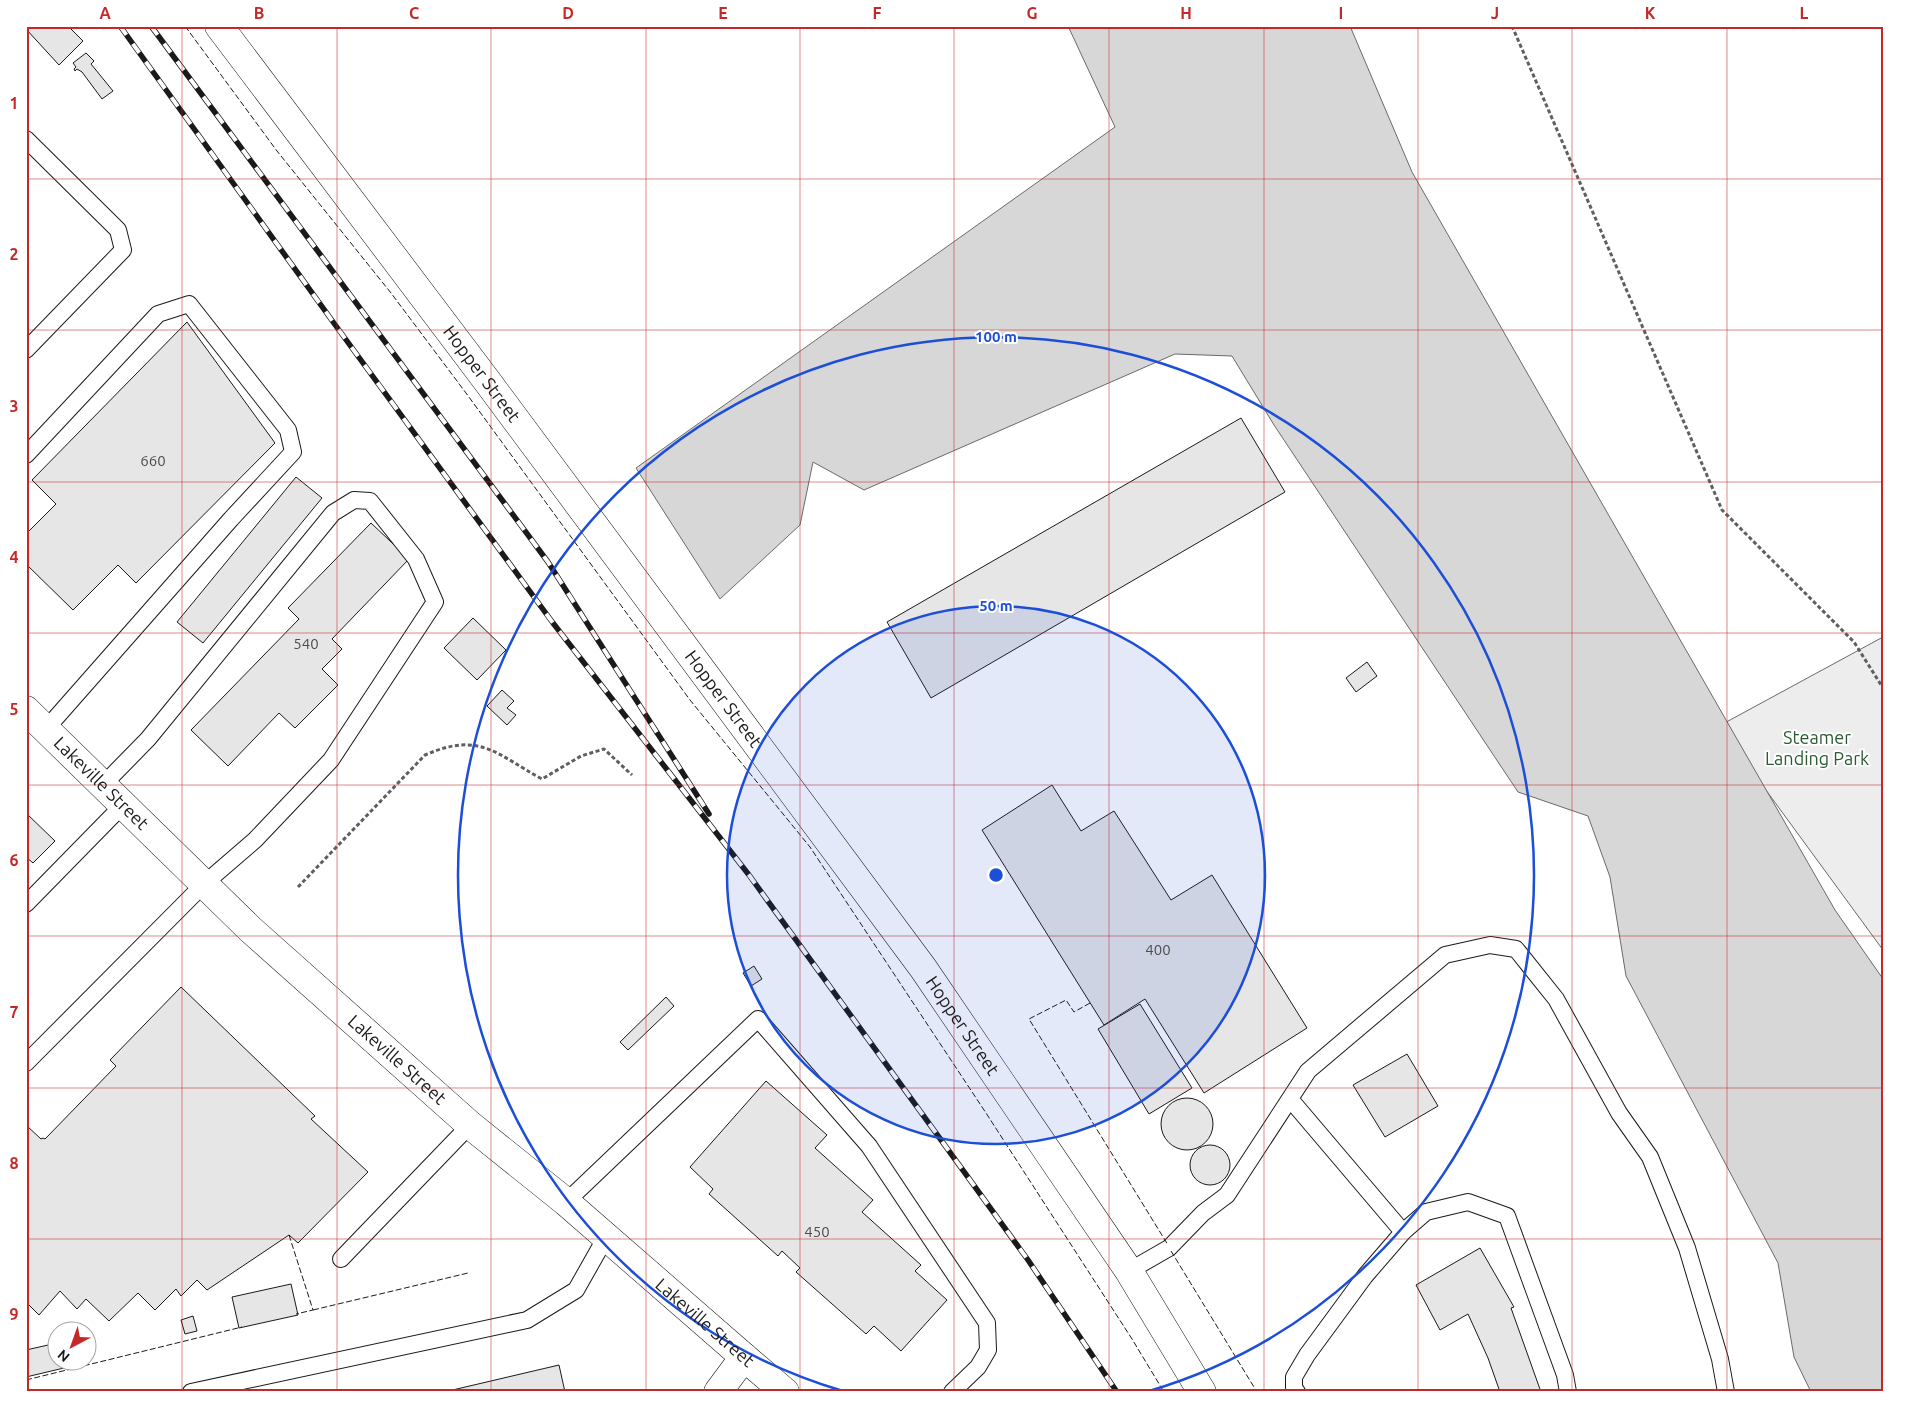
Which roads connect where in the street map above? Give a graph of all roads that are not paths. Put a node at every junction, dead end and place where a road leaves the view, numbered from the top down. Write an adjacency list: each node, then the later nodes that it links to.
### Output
1 (219, 26): 18 (street, Hopper Street)
2 (26, 138): 3 (lane)
3 (26, 350)
4 (26, 455): 6 (lane)
5 (26, 710): 6 (street, Lakeville Street)
6 (46, 729): 7 (street, Lakeville Street)
7 (103, 784): 8 (street, Lakeville Street); 9 (lane)
8 (123, 805): 9 (street, Lakeville Street); 10 (lane)
9 (204, 884): 11 (lane); 13 (street, Lakeville Street)
10 (26, 904)
11 (26, 1063)
12 (1290, 1099): 15 (lane); 18 (lane); 28 (lane)
13 (470, 1125): 14 (street, Lakeville Street); 17 (lane)
14 (566, 1202): 16 (street, Lakeville Street); 24 (lane)
15 (1403, 1232): 20 (lane); 27 (lane)
16 (606, 1237): 19 (street, Lakeville Street); 21 (lane)
17 (341, 1259)
18 (1129, 1272): 25 (street, Hopper Street)
19 (744, 1357): 22 (street); 23 (street, Lakeville Street)
20 (1295, 1384): 26 (lane)
21 (191, 1392)
22 (718, 1392)
23 (786, 1392)
24 (952, 1392)
25 (1202, 1392)
26 (1283, 1392)
27 (1568, 1392)
28 (1726, 1392)

